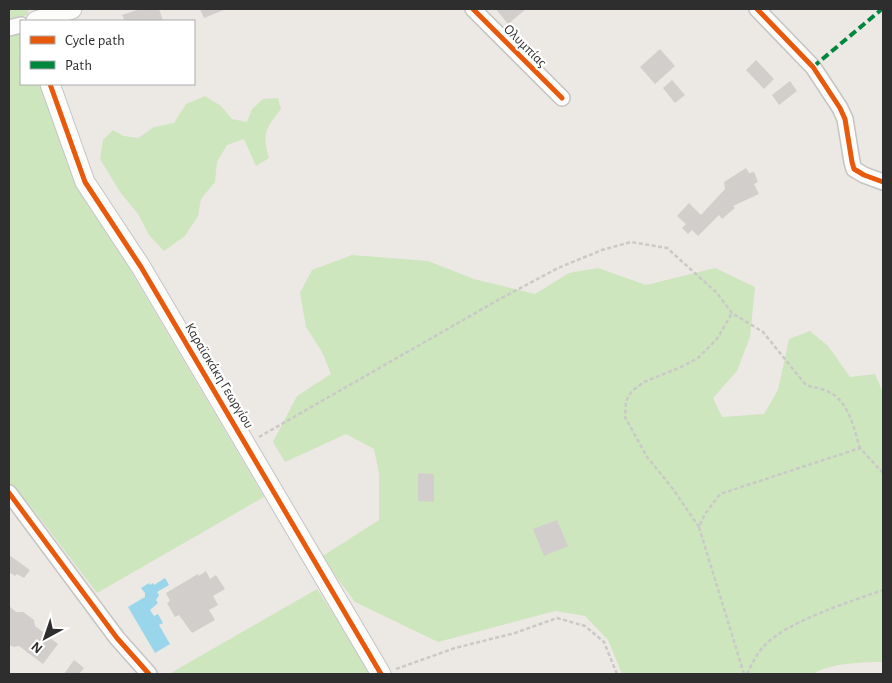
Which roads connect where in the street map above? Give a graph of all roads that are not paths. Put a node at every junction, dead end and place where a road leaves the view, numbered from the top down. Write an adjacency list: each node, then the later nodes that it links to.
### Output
1 (72, 9): 4 (street)
2 (473, 9): 6 (street, Ολυμπίας)
3 (757, 9): 7 (street)
4 (38, 17)
5 (50, 85): 10 (street, Καραϊσκάκη Γεωργίου)
6 (562, 98)
7 (883, 182)
8 (9, 493): 9 (street)
9 (149, 674)
10 (381, 674)

